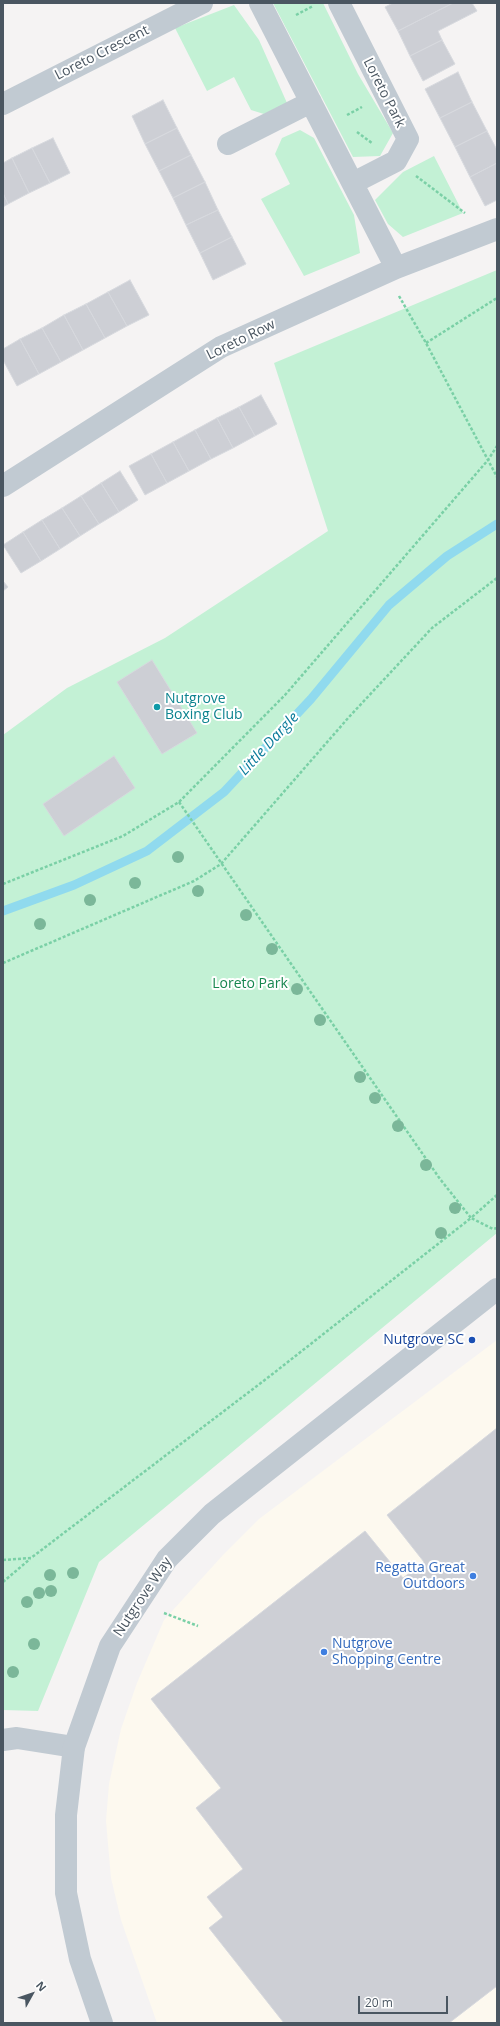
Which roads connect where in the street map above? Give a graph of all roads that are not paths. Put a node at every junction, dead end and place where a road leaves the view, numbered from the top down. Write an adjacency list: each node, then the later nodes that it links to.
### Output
1 (202, 3): 5 (street, Loreto Crescent)
2 (260, 3): 4 (street)
3 (339, 3): 7 (street, Loreto Park)
4 (311, 102): 6 (street); 7 (street)
5 (3, 104)
6 (228, 144)
7 (353, 183): 9 (street)
8 (497, 229): 9 (street, Loreto Row)
9 (396, 268): 10 (street, Loreto Row)
10 (3, 486)
11 (497, 1289): 13 (street, Nutgrove Way)
12 (3, 1740): 13 (street)
13 (74, 1747): 14 (street, Nutgrove Way)
14 (102, 2023)

